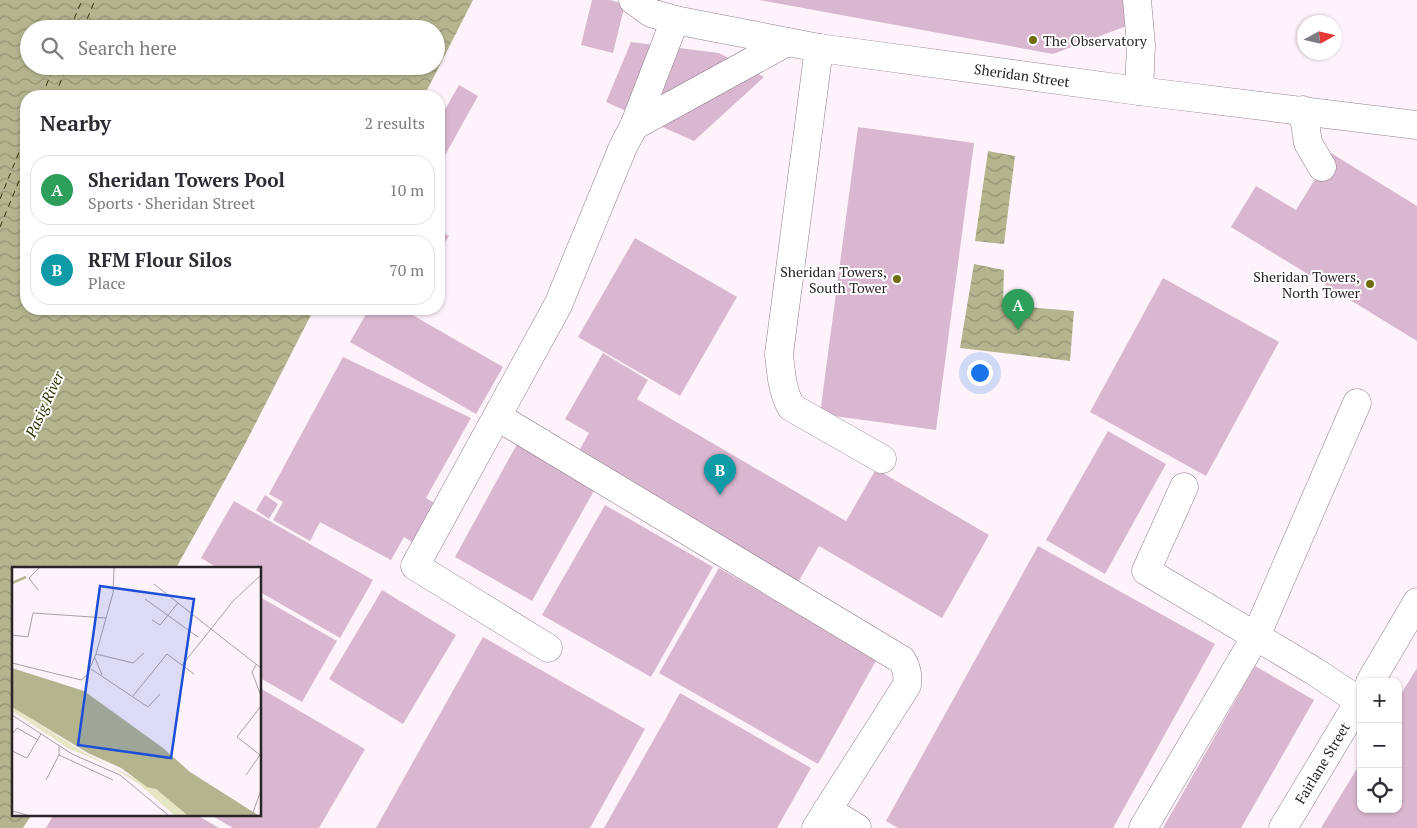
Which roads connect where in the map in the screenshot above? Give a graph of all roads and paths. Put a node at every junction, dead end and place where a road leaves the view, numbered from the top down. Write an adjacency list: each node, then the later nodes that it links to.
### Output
1 (633, 0): 3 (street, Sheridan Street)
2 (1137, 0): 6 (street)
3 (675, 20): 4 (street, Sheridan Street); 9 (street)
4 (787, 42): 5 (street, Sheridan Street); 9 (street)
5 (820, 48): 6 (street, Sheridan Street); 13 (street)
6 (1139, 91): 7 (street, Sheridan Street)
7 (1303, 110): 8 (street, Sheridan Street); 10 (street)
8 (1417, 125)
9 (634, 126): 12 (street)
10 (1322, 167)
11 (1357, 403): 16 (street)
12 (498, 417): 17 (street); 21 (street)
13 (882, 459)
14 (1184, 487): 16 (street)
15 (1417, 602): 18 (street, Fairlane Street)
16 (1256, 636): 19 (street); 23 (street)
17 (548, 648)
18 (1372, 678)
19 (1357, 690)
20 (1357, 703): 24 (street, Fairlane Street)
21 (821, 819): 22 (street)
22 (857, 828)
23 (1143, 828)
24 (1283, 828)

